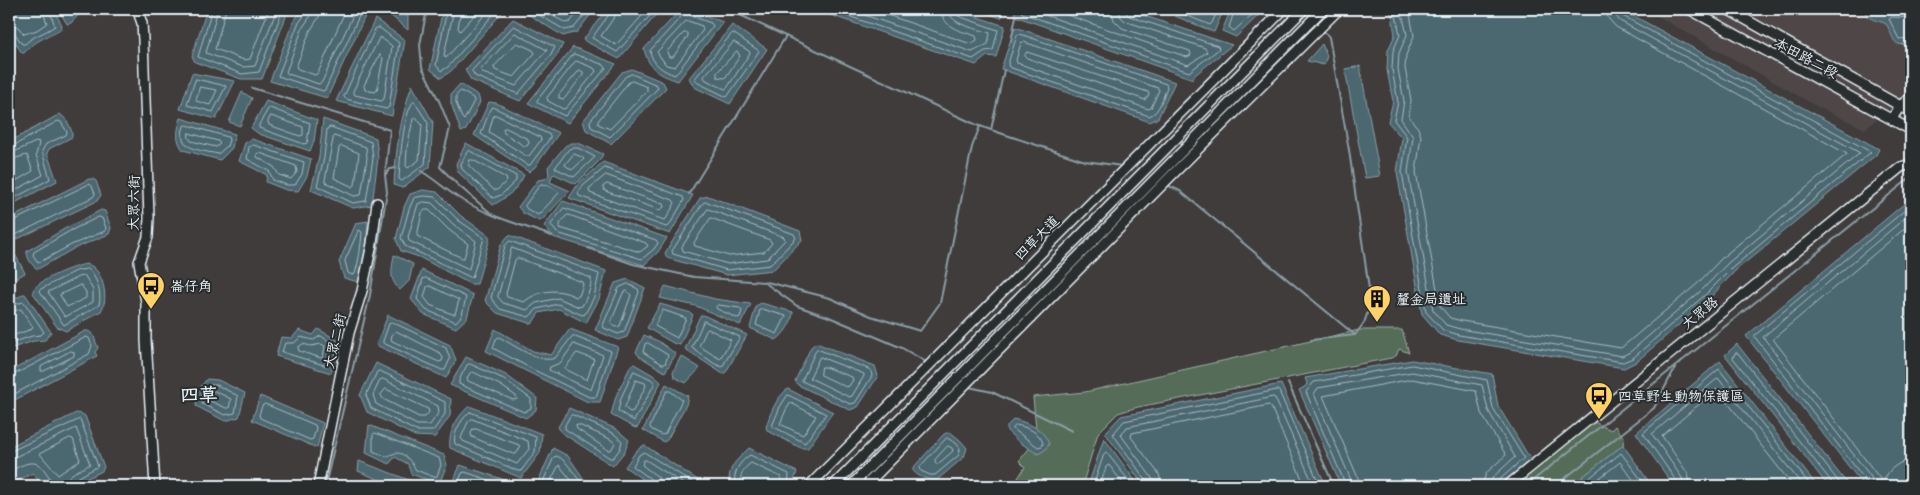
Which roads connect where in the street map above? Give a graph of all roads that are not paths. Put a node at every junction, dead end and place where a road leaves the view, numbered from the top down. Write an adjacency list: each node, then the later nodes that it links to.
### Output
1 (137, 9): 15 (street, 大眾六街)
2 (1284, 9): 17 (street, 四草大道)
3 (1304, 9): 18 (street, 四草大道)
4 (1323, 9): 19 (street)
5 (1339, 9): 20 (street)
6 (1689, 9): 11 (street, 本田路二段)
7 (1727, 9): 9 (street, 本田路二段)
8 (1911, 97): 9 (street)
9 (1900, 106): 10 (street, 本田路二段); 11 (street)
10 (1911, 113): 12 (street)
11 (1892, 120): 12 (street, 本田路二段)
12 (1907, 128)
13 (1911, 164): 21 (street, 大眾路)
14 (377, 203): 16 (street, 大眾二街)
15 (155, 486)
16 (318, 486)
17 (809, 486)
18 (832, 486)
19 (851, 486)
20 (865, 486)
21 (1507, 486)

